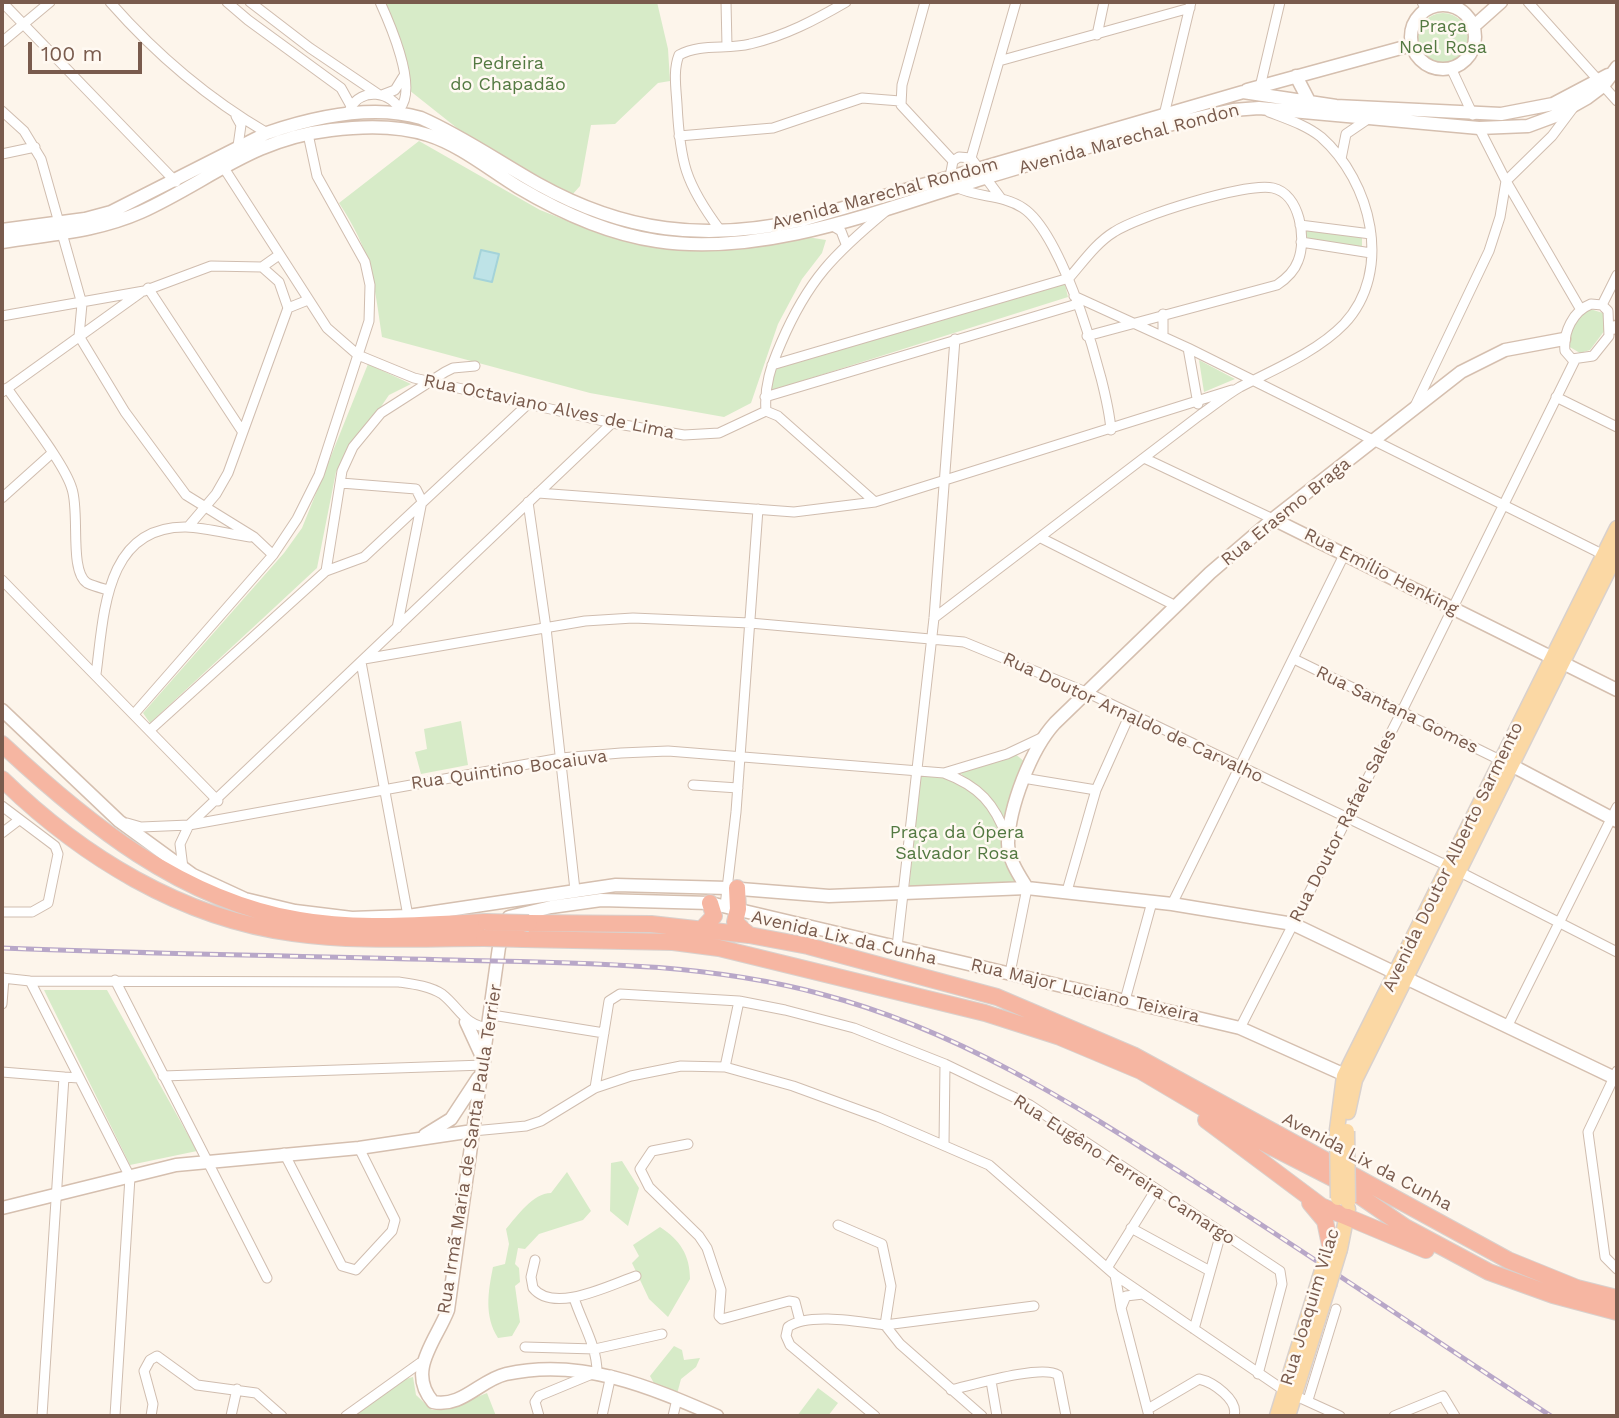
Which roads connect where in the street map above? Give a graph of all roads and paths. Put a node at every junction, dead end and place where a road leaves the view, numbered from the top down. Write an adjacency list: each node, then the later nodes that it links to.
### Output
1 (2, 2): 18 (street)
2 (50, 2): 18 (street)
3 (110, 2): 41 (street)
4 (227, 2): 37 (street)
5 (250, 2): 31 (street)
6 (380, 2): 26 (street)
7 (726, 2): 23 (street)
8 (844, 2): 23 (street)
9 (925, 2): 32 (street)
10 (1016, 2): 24 (street)
11 (1104, 2): 20 (street)
12 (1280, 2): 29 (street)
13 (1501, 2): 19 (main road)
14 (1528, 2): 28 (street)
15 (1448, 4): 17 (main road); 19 (main road)
16 (1190, 5): 20 (street); 42 (street)
17 (1424, 6): 22 (main road)
18 (24, 23): 21 (street); 55 (street)
19 (1473, 27): 25 (main road)
20 (1097, 35): 24 (street)
21 (2, 42)
22 (1412, 45): 25 (main road); 27 (main road)
23 (727, 47): 49 (street)
24 (999, 61): 57 (street)
25 (1451, 68): 40 (street)
26 (404, 71): 31 (street); 38 (street)
27 (1296, 76): 29 (main road); 34 (main road)
28 (1606, 77): 33 (street); 35 (main road, Avenida Marechal Rondon); 40 (main road, Avenida Marechal Rondom)
29 (1260, 86): 30 (main road)
30 (1243, 92): 34 (main road, Avenida Marechal Rondom); 42 (main road, Avenida Marechal Rondom)
31 (380, 95): 37 (street); 38 (street)
32 (900, 101): 49 (street); 54 (street)
33 (1617, 101)
34 (1310, 103): 40 (main road, Avenida Marechal Rondom)
35 (1575, 105): 46 (main road, Avenida Marechal Rondon); 58 (street)
36 (1259, 108): 43 (main road, Avenida Marechal Rondon); 53 (street); 57 (main road, Avenida Marechal Rondon)
37 (350, 110): 38 (main road, Avenida Marechal Rondom); 44 (main road); 47 (main road, Avenida Marechal Rondom)
38 (400, 110): 45 (main road); 68 (main road, Avenida Marechal Rondom)
39 (2, 111): 51 (street)
40 (1473, 115)
41 (236, 116): 47 (street); 50 (street)
42 (1164, 116): 57 (main road, Avenida Marechal Rondom)
43 (1368, 120): 46 (main road, Avenida Marechal Rondon); 53 (street)
44 (357, 128): 45 (main road, Avenida Marechal Rondon); 48 (main road, Avenida Marechal Rondon)
45 (391, 128): 64 (main road, Avenida Marechal Rondon)
46 (1479, 128): 58 (street)
47 (267, 133): 50 (main road, Avenida Marechal Rondom)
48 (308, 134): 56 (main road, Avenida Marechal Rondon); 95 (street)
49 (679, 136): 68 (street)
50 (238, 146): 60 (main road, Avenida Marechal Rondom)
51 (35, 147): 52 (street); 66 (street)
52 (2, 154)
53 (1341, 159): 69 (street)
54 (953, 161): 57 (street); 59 (street)
55 (157, 166): 60 (street); 61 (street)
56 (222, 166): 60 (main road, Avenida Marechal Rondon); 74 (street, Rua Octaviano Alves de Lima)
57 (978, 167): 59 (main road, Avenida Marechal Rondon); 62 (street)
58 (1506, 181): 84 (street); 108 (street)
59 (953, 182): 62 (street); 63 (main road, Avenida Marechal Rondon); 68 (main road, Avenida Marechal Rondom)
60 (178, 185): 61 (main road, Avenida Marechal Rondom); 66 (main road, Avenida Marechal Rondon)
61 (159, 189): 66 (main road, Avenida Marechal Rondom)
62 (1000, 197): 77 (street)
63 (892, 206): 64 (main road, Avenida Marechal Rondon); 72 (street)
64 (826, 224): 72 (street)
65 (1300, 225): 69 (street); 71 (street); 77 (street)
66 (60, 229): 67 (main road, Avenida Marechal Rondom); 70 (main road, Avenida Marechal Rondon); 81 (street)
67 (2, 230)
68 (720, 230)
69 (1371, 234): 73 (street)
70 (2, 242)
71 (1301, 242): 73 (street); 85 (street)
72 (846, 244): 97 (street)
73 (1371, 253): 100 (street)
74 (279, 255): 75 (street); 79 (street, Rua Octaviano Alves de Lima)
75 (262, 267): 78 (street); 83 (street)
76 (1617, 275): 82 (street)
77 (1069, 278): 80 (street); 97 (street)
78 (146, 290): 81 (street); 89 (street); 115 (street)
79 (308, 300): 83 (street); 95 (street, Rua Octaviano Alves de Lima)
80 (1076, 300): 87 (street); 90 (street); 92 (street)
81 (82, 304): 86 (street); 89 (street)
82 (1602, 305): 84 (street); 88 (street)
83 (288, 309): 115 (street)
84 (1581, 310): 93 (street)
85 (1163, 314): 87 (street); 91 (street)
86 (2, 316)
87 (1132, 321): 90 (street); 91 (street)
88 (1614, 328): 96 (street)
89 (79, 336): 102 (street); 127 (street)
90 (1087, 336): 114 (street)
91 (1163, 336): 94 (street)
92 (955, 339): 103 (street); 119 (street)
93 (1564, 339): 96 (street); 108 (main road, Rua Erasmo Braga)
94 (1188, 348): 100 (street); 105 (street)
95 (358, 355): 99 (street, Rua Octaviano Alves de Lima); 135 (street)
96 (1575, 360): 104 (street, Rua Doutor Rafael Sales)
97 (772, 365): 103 (street)
98 (475, 366): 99 (street)
99 (432, 382): 106 (street, Rua Octaviano Alves de Lima); 120 (street)
100 (1252, 382): 101 (street); 116 (street)
101 (1237, 388): 105 (street); 110 (street)
102 (5, 390): 117 (street)
103 (765, 397): 109 (street)
104 (1556, 397): 113 (street); 126 (street, Rua Doutor Rafael Sales)
105 (1198, 402): 107 (street); 110 (street)
106 (528, 404): 111 (street, Rua Octaviano Alves de Lima); 123 (street)
107 (1181, 408): 112 (street); 114 (street)
108 (1412, 410): 116 (main road, Rua Erasmo Braga)
109 (766, 411): 111 (street, Rua Octaviano Alves de Lima); 125 (street)
110 (1200, 415): 112 (street)
111 (612, 422): 122 (street)
112 (1187, 425): 118 (street)
113 (1617, 427)
114 (1111, 430): 119 (street)
115 (242, 431): 127 (street)
116 (1374, 441): 126 (street); 129 (main road, Rua Erasmo Braga)
117 (51, 454): 121 (street); 139 (street)
118 (1144, 458): 129 (street, Rua Emílio Henking); 133 (street)
119 (944, 482): 125 (street); 142 (street)
120 (341, 483): 123 (street); 137 (street)
121 (3, 493)
122 (538, 493): 124 (street); 128 (street)
123 (422, 501): 137 (street); 145 (street)
124 (528, 502): 144 (street); 145 (street)
125 (875, 502): 128 (street)
126 (1503, 506): 136 (street); 141 (street, Rua Doutor Rafael Sales)
127 (203, 509): 130 (street); 132 (street)
128 (758, 509): 143 (street)
129 (1273, 519): 134 (main road, Rua Emílio Henking); 140 (main road, Rua Erasmo Braga)
130 (188, 527): 132 (street); 139 (street)
131 (1617, 528): 136 (main road, Avenida Doutor Alberto Sarmento)
132 (254, 537): 135 (street)
133 (1041, 538): 140 (street); 142 (street)
134 (1345, 553): 141 (main road, Rua Emílio Henking); 147 (street)
135 (274, 555): 155 (street)
136 (1613, 557): 148 (main road, Avenida Doutor Alberto Sarmento)
137 (326, 571): 157 (street)
138 (2, 580): 150 (street)
139 (108, 590): 150 (street)
140 (1174, 605): 152 (main road, Rua Erasmo Braga)
141 (1452, 608): 148 (main road, Rua Emílio Henking); 154 (street, Rua Doutor Rafael Sales)
142 (934, 618): 146 (street)
143 (750, 623): 144 (street, Rua Doutor Arnaldo de Carvalho); 146 (street, Rua Doutor Arnaldo de Carvalho); 160 (street)
144 (546, 628): 149 (street, Rua Doutor Arnaldo de Carvalho); 161 (street)
145 (397, 629): 149 (street)
146 (931, 638): 152 (street, Rua Doutor Arnaldo de Carvalho); 163 (street)
147 (1294, 659): 154 (street, Rua Santana Gomes); 164 (street)
148 (1557, 659): 151 (main road, Rua Emílio Henking); 162 (main road, Avenida Doutor Alberto Sarmento)
149 (363, 660): 170 (street); 172 (street)
150 (96, 674): 155 (street)
151 (1617, 690)
152 (1086, 692): 156 (street, Rua Doutor Arnaldo de Carvalho); 158 (main road, Rua Erasmo Braga)
153 (2, 710): 177 (main road)
154 (1401, 713): 162 (street, Rua Santana Gomes); 175 (street, Rua Doutor Rafael Sales)
155 (134, 714): 157 (street)
156 (1130, 714): 164 (street, Rua Doutor Arnaldo de Carvalho); 171 (street)
157 (150, 730): 172 (street)
158 (1041, 738): 165 (street, Rua Erasmo Braga); 166 (main road, Rua Erasmo Braga)
159 (2, 744): 198 (highway, Avenida Lix da Cunha)
160 (740, 756): 161 (street, Rua Quintino Bocaiuva); 163 (street, Rua Quintino Bocaiuva); 169 (street)
161 (561, 758): 170 (street, Rua Quintino Bocaiuva); 186 (street)
162 (1506, 762): 174 (main road, Rua Santana Gomes); 182 (main road, Avenida Doutor Alberto Sarmento)
163 (918, 768): 165 (street, Rua Quintino Bocaiuva); 188 (street)
164 (1240, 768): 175 (street, Rua Doutor Arnaldo de Carvalho); 191 (street)
165 (944, 773): 180 (street)
166 (1023, 778): 171 (street); 180 (main road, Rua Erasmo Braga)
167 (2, 779): 202 (highway, Avenida Lix da Cunha)
168 (693, 785): 169 (street)
169 (738, 788): 184 (street)
170 (384, 789): 178 (street, Rua Quintino Bocaiuva); 195 (street)
171 (1096, 790): 187 (street)
172 (218, 801): 178 (street)
173 (2, 806): 176 (street)
174 (1615, 815): 200 (street)
175 (1347, 818): 182 (street, Rua Doutor Arnaldo de Carvalho); 199 (street, Rua Doutor Rafael Sales)
176 (19, 820): 179 (street); 194 (street)
177 (119, 821): 178 (street, Rua Quintino Bocaiuva); 181 (main road)
178 (189, 825): 181 (street)
179 (2, 833)
180 (1008, 843): 185 (main road)
181 (183, 868): 189 (main road)
182 (1454, 869): 200 (street, Rua Doutor Arnaldo de Carvalho); 207 (main road, Avenida Doutor Alberto Sarmento)
183 (617, 885): 184 (main road); 186 (main road); 192 (main road, Rua Major Luciano Teixeira)
184 (732, 888): 188 (main road); 193 (highway)
185 (1027, 888): 187 (main road); 188 (main road); 206 (street)
186 (575, 890): 195 (main road)
187 (1067, 891): 190 (main road)
188 (905, 894): 204 (street)
189 (245, 899): 196 (main road); 198 (highway)
190 (1152, 902): 191 (main road); 211 (street)
191 (1172, 904): 199 (main road)
192 (558, 906): 193 (main road, Rua Major Luciano Teixeira); 197 (main road, Rua Major Luciano Teixeira)
193 (724, 906): 201 (highway); 203 (highway); 204 (main road, Rua Major Luciano Teixeira)
194 (2, 912)
195 (408, 916): 196 (main road)
196 (371, 918): 198 (highway)
197 (506, 922): 215 (main road, Rua Irmã Maria de Santa Paula Terrier)
198 (329, 923): 202 (highway, Avenida Lix da Cunha)
199 (1293, 924): 207 (main road); 217 (street, Rua Doutor Rafael Sales)
200 (1560, 924): 205 (street, Rua Doutor Arnaldo de Carvalho); 216 (street)
201 (702, 929): 202 (highway, Avenida Lix da Cunha, bridge); 203 (highway, Avenida Lix da Cunha)
202 (485, 930): 229 (highway, Avenida Lix da Cunha, bridge)
203 (749, 935): 258 (highway, Avenida Lix da Cunha)
204 (897, 947): 206 (main road, Rua Major Luciano Teixeira)
205 (1617, 952)
206 (1010, 973): 211 (main road, Rua Major Luciano Teixeira)
207 (1402, 976): 216 (main road); 227 (main road, Avenida Doutor Alberto Sarmento)
208 (3, 978): 209 (street); 213 (street)
209 (30, 981): 210 (street); 226 (street)
210 (116, 981): 214 (street); 223 (street)
211 (1125, 1000): 217 (main road, Rua Major Luciano Teixeira)
212 (739, 1001): 218 (street, Rua Eugêno Ferreira Camargo); 219 (street, Rua Eugêno Ferreira Camargo); 221 (street)
213 (2, 1004)
214 (466, 1021): 215 (street); 220 (main road)
215 (491, 1021): 218 (street); 220 (main road, Rua Irmã Maria de Santa Paula Terrier)
216 (1507, 1027): 224 (main road)
217 (1240, 1028): 227 (main road, Rua Major Luciano Teixeira)
218 (604, 1033): 228 (street)
219 (945, 1064): 233 (street); 240 (street, Rua Eugêno Ferreira Camargo)
220 (483, 1066): 223 (street); 230 (main road, Rua Irmã Maria de Santa Paula Terrier); 231 (main road)
221 (725, 1067): 228 (street); 233 (street)
222 (2, 1072): 225 (street)
223 (163, 1076): 236 (street)
224 (1616, 1076): 250 (street)
225 (64, 1077): 226 (street); 241 (street)
226 (79, 1078): 238 (street)
227 (1350, 1078): 243 (main road, Avenida Doutor Alberto Sarmento, bridge)
228 (595, 1088): 230 (street)
229 (1179, 1094): 239 (highway); 252 (highway, Avenida Lix da Cunha)
230 (473, 1131): 231 (main road); 237 (main road, Rua Irmã Maria de Santa Paula Terrier)
231 (411, 1140): 234 (main road); 237 (main road)
232 (688, 1144): 263 (street)
233 (944, 1144): 249 (street)
234 (359, 1148): 235 (main road); 235 (street)
235 (284, 1153): 236 (main road)
236 (206, 1161): 238 (main road); 255 (street)
237 (470, 1161): 269 (main road, Rua Irmã Maria de Santa Paula Terrier)
238 (130, 1177): 241 (main road); 280 (street)
239 (1293, 1188): 243 (highway); 247 (highway)
240 (1155, 1191): 245 (street); 246 (street, Rua Eugêno Ferreira Camargo)
241 (58, 1192): 242 (main road); 279 (street)
242 (2, 1208)
243 (1343, 1208): 247 (main road, Rua Joaquim Vilac); 252 (highway)
244 (838, 1225): 264 (street)
245 (1131, 1228): 249 (street); 251 (street)
246 (1221, 1233): 251 (street); 271 (street, Rua Eugêno Ferreira Camargo)
247 (1333, 1248): 276 (main road, Rua Joaquim Vilac, bridge)
248 (535, 1260): 257 (street)
249 (1107, 1268): 253 (street)
250 (1617, 1269)
251 (1210, 1270): 265 (street)
252 (1489, 1272): 262 (highway, Avenida Lix da Cunha)
253 (1115, 1275): 256 (street); 260 (street)
254 (636, 1276): 257 (street)
255 (267, 1278)
256 (1145, 1294): 260 (street); 265 (street)
257 (574, 1298): 268 (street)
258 (1617, 1298)
259 (1034, 1306): 264 (street)
260 (1121, 1308): 278 (street)
261 (1336, 1309): 276 (street)
262 (1617, 1312)
263 (800, 1321): 264 (street); 289 (street)
264 (885, 1325): 275 (street)
265 (1194, 1329): 271 (street)
266 (662, 1334): 268 (street)
267 (525, 1347): 268 (street)
268 (595, 1349): 270 (street)
269 (421, 1363): 270 (main road); 284 (street, Rua Irmã Maria de Santa Paula Terrier)
270 (597, 1372): 272 (main road); 285 (street)
271 (1258, 1374): 276 (street)
272 (611, 1375): 277 (main road); 286 (street)
273 (991, 1381): 275 (street); 291 (street); 292 (street)
274 (237, 1389): 281 (street); 282 (street); 283 (street)
275 (951, 1390): 290 (street)
276 (1296, 1395): 294 (main road, Rua Joaquim Vilac); 295 (main road, Rua Joaquim Vilac); 296 (street)
277 (677, 1399): 287 (street); 288 (main road)
278 (1148, 1413): 293 (street)
279 (42, 1416)
280 (115, 1416)
281 (151, 1416)
282 (231, 1416)
283 (282, 1416)
284 (346, 1416)
285 (539, 1416)
286 (602, 1416)
287 (673, 1416)
288 (717, 1416)
289 (875, 1416)
290 (982, 1416)
291 (997, 1416)
292 (1066, 1416)
293 (1234, 1416)
294 (1277, 1416)
295 (1288, 1416)
296 (1340, 1416)
297 (1394, 1416): 298 (street)
298 (1454, 1416)

